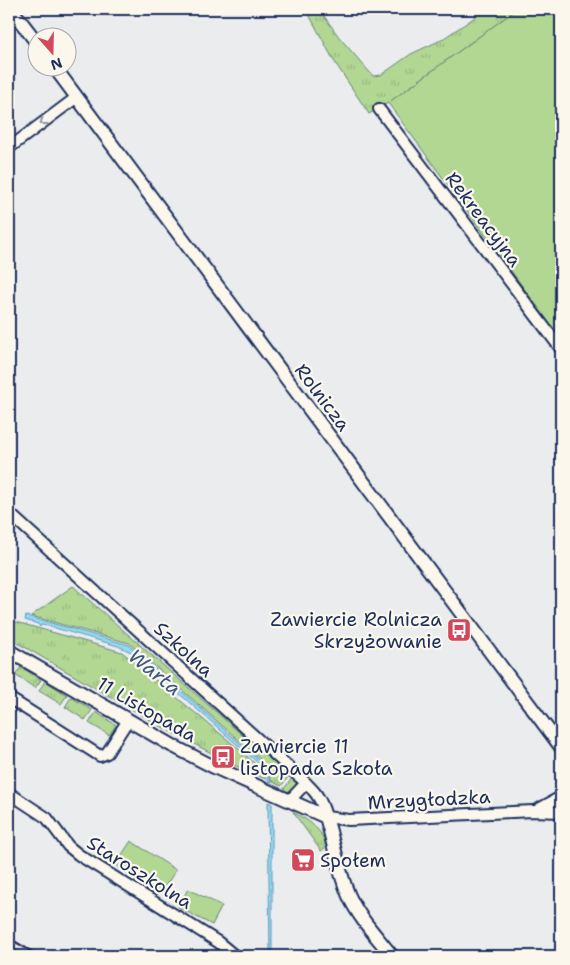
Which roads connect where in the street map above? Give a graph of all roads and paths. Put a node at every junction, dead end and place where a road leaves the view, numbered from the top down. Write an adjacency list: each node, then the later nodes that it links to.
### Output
1 (11, 9): 2 (street)
2 (28, 31)
3 (64, 78): 4 (street, Rolnicza)
4 (78, 97): 6 (street, one-way to 6); 12 (street, Rolnicza)
5 (379, 109): 7 (street, Rekreacyjna)
6 (9, 148)
7 (561, 349)
8 (9, 513): 13 (street, Szkolna)
9 (9, 651): 11 (street, 11 Listopada)
10 (9, 698): 11 (street)
11 (128, 720): 16 (street, 11 Listopada)
12 (561, 748)
13 (306, 783): 16 (street); 19 (street, Szkolna)
14 (9, 793): 20 (street, Staroszkolna)
15 (561, 797): 17 (street, Mrzygłodzka)
16 (284, 798): 19 (street, 11 Listopada)
17 (533, 811): 18 (street, Mrzygłodzka); 19 (street, Mrzygłodzka)
18 (561, 812)
19 (326, 817): 21 (street)
20 (235, 956)
21 (392, 956)

